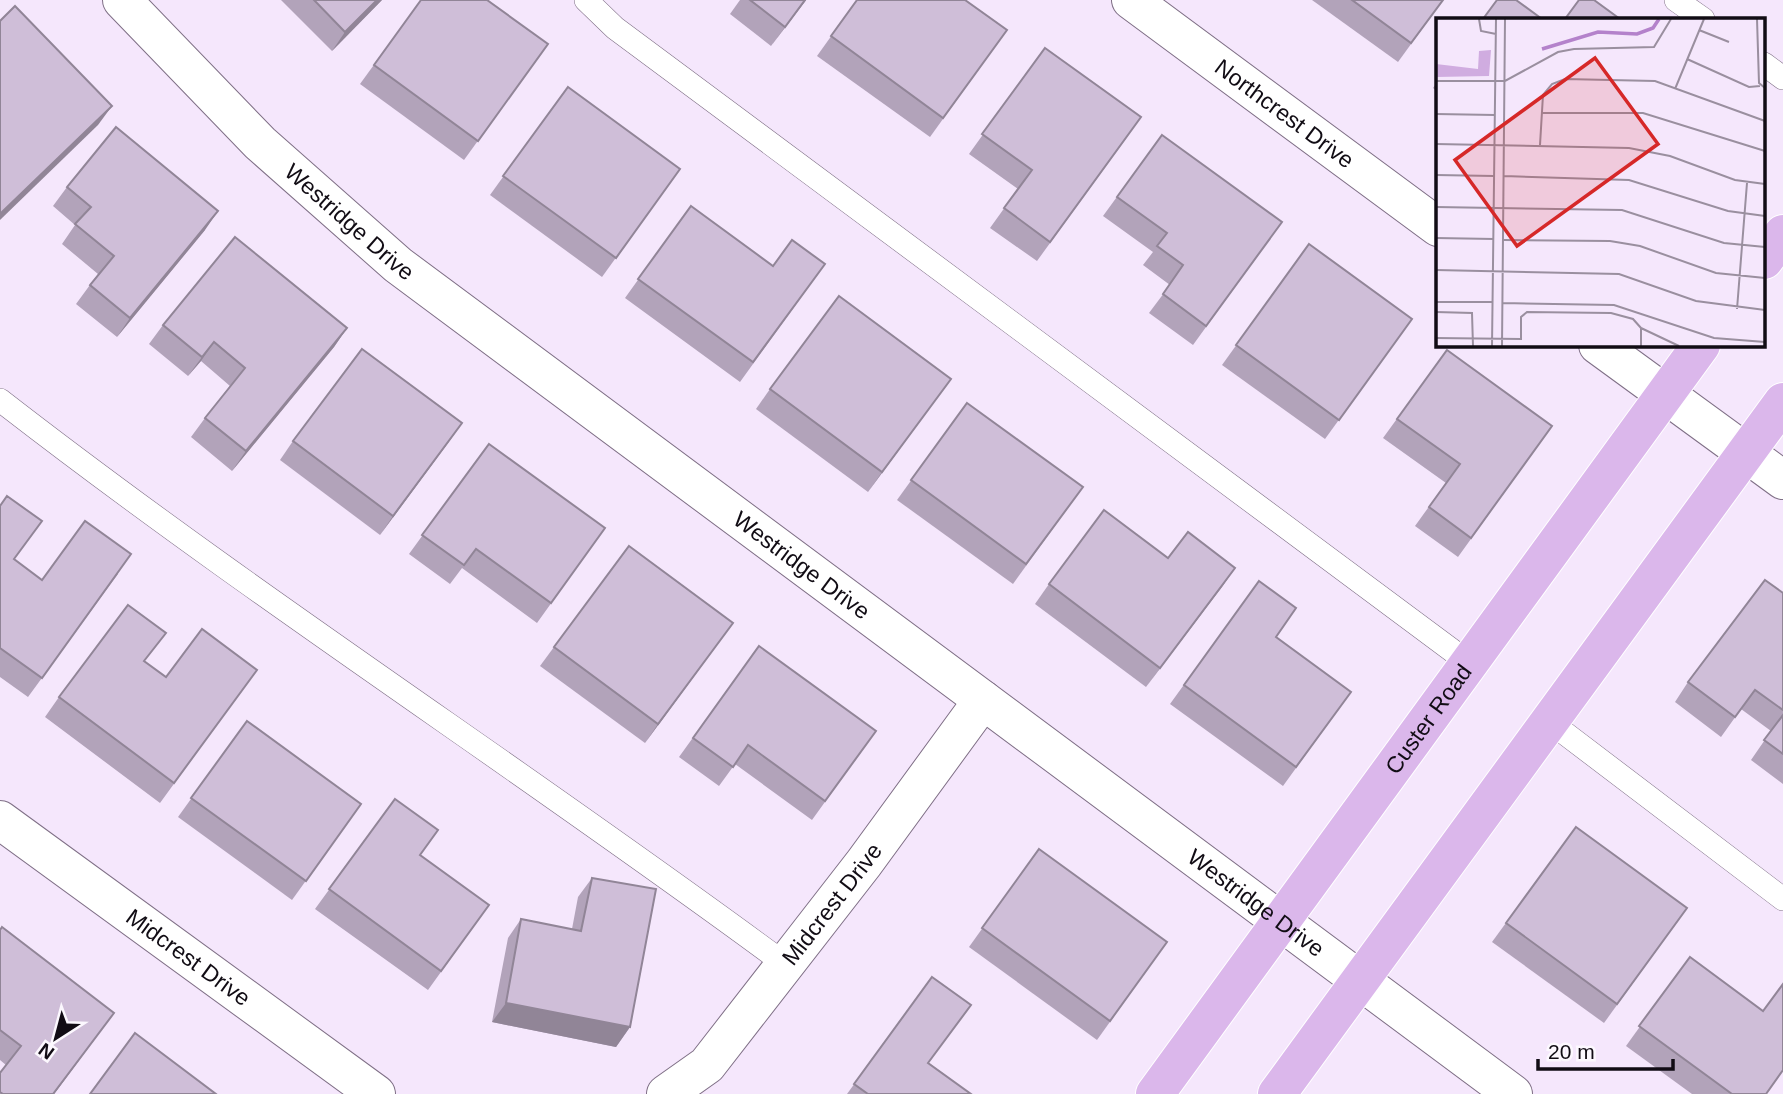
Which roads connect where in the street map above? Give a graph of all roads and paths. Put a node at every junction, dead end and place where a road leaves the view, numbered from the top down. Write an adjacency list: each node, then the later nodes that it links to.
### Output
1 (122, 0): 19 (street, Westridge Drive)
2 (586, 0): 18 (lane)
3 (1131, 0): 8 (street, Northcrest Drive)
4 (1676, 0): 5 (lane)
5 (1702, 18)
6 (1766, 65): 7 (lane)
7 (1783, 78)
8 (1436, 226)
9 (1783, 234): 10 (main road)
10 (1766, 257)
11 (1599, 346): 13 (street)
12 (1699, 346): 13 (main road, Custer Road)
13 (1664, 393): 16 (street); 18 (main road, Custer Road)
14 (0, 401): 24 (lane)
15 (1783, 402): 16 (main road)
16 (1745, 452): 17 (street); 20 (main road)
17 (1783, 480)
18 (1469, 663): 23 (main road, Custer Road)
19 (983, 700): 23 (street, Westridge Drive); 24 (street, Midcrest Drive)
20 (1550, 722): 22 (lane); 25 (main road)
21 (0, 820): 26 (street, Midcrest Drive)
22 (1783, 899)
23 (1282, 923): 25 (street, Westridge Drive); 28 (main road, Custer Road)
24 (785, 964): 27 (street, Midcrest Drive)
25 (1361, 982): 29 (main road); 30 (street, Westridge Drive)
26 (376, 1094)
27 (666, 1094)
28 (1155, 1094)
29 (1278, 1094)
30 (1513, 1094)

